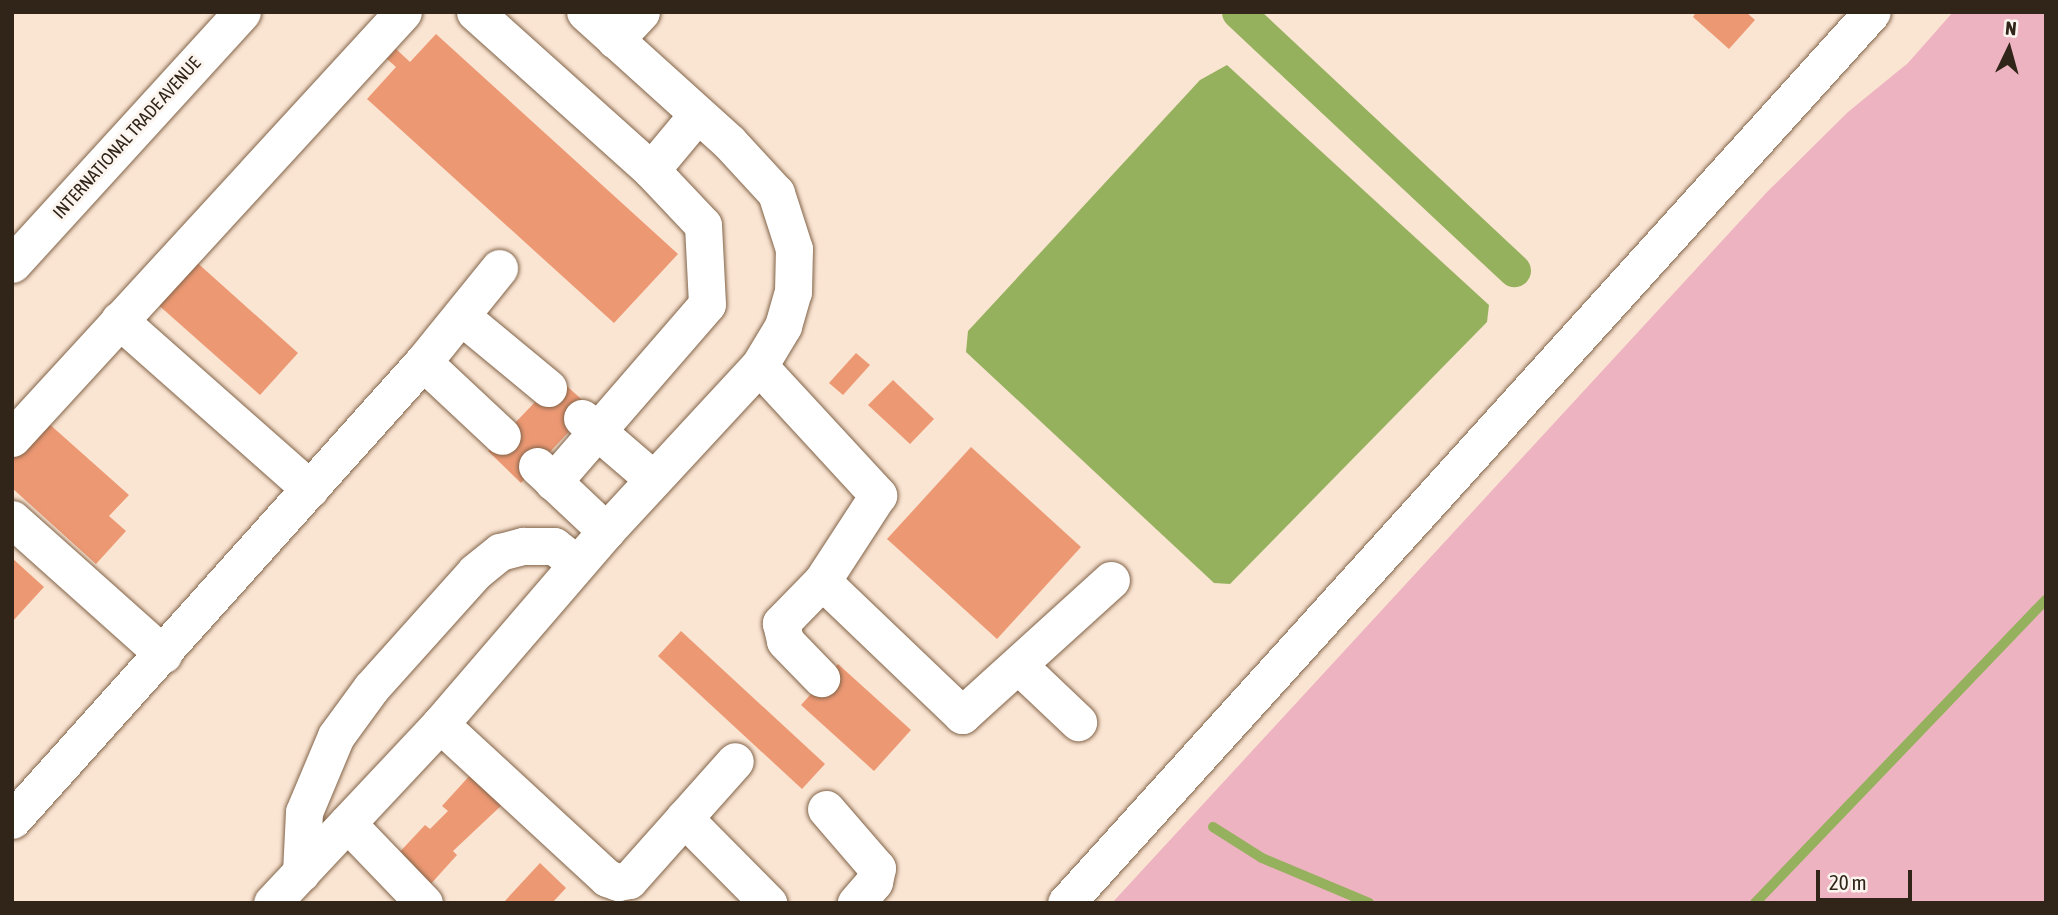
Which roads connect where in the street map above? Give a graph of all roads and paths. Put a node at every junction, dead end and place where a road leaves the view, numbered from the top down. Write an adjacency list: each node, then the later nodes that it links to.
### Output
1 (242, 12): 10 (street, INTERNATIONAL TRADE AVENUE)
2 (403, 12): 13 (street)
3 (475, 12): 9 (street)
4 (585, 12): 7 (street)
5 (641, 12): 7 (street)
6 (1872, 12): 42 (street)
7 (615, 40): 8 (street)
8 (696, 116): 9 (street); 15 (street)
9 (651, 170): 17 (street)
10 (12, 264)
11 (499, 268): 12 (street)
12 (461, 316): 14 (street); 16 (street)
13 (119, 320): 19 (street); 21 (street)
14 (423, 362): 18 (street); 21 (street)
15 (759, 366): 20 (street); 26 (street)
16 (548, 388)
17 (589, 425): 20 (street); 23 (street)
18 (502, 436)
19 (12, 438)
20 (653, 479): 23 (street)
21 (310, 489): 27 (street)
22 (12, 519): 27 (street)
23 (606, 531): 24 (street)
24 (577, 564): 31 (street); 37 (street)
25 (1111, 580): 28 (street)
26 (822, 581): 28 (street); 29 (street)
27 (163, 654): 35 (street)
28 (1018, 665): 30 (street)
29 (821, 678)
30 (1078, 722)
31 (440, 724): 34 (street); 36 (street)
32 (735, 761): 34 (street)
33 (826, 809): 41 (street)
34 (684, 818): 40 (street)
35 (12, 820)
36 (347, 823): 37 (street); 39 (street)
37 (301, 873): 38 (street)
38 (272, 903)
39 (424, 903)
40 (768, 903)
41 (856, 903)
42 (1066, 903)

